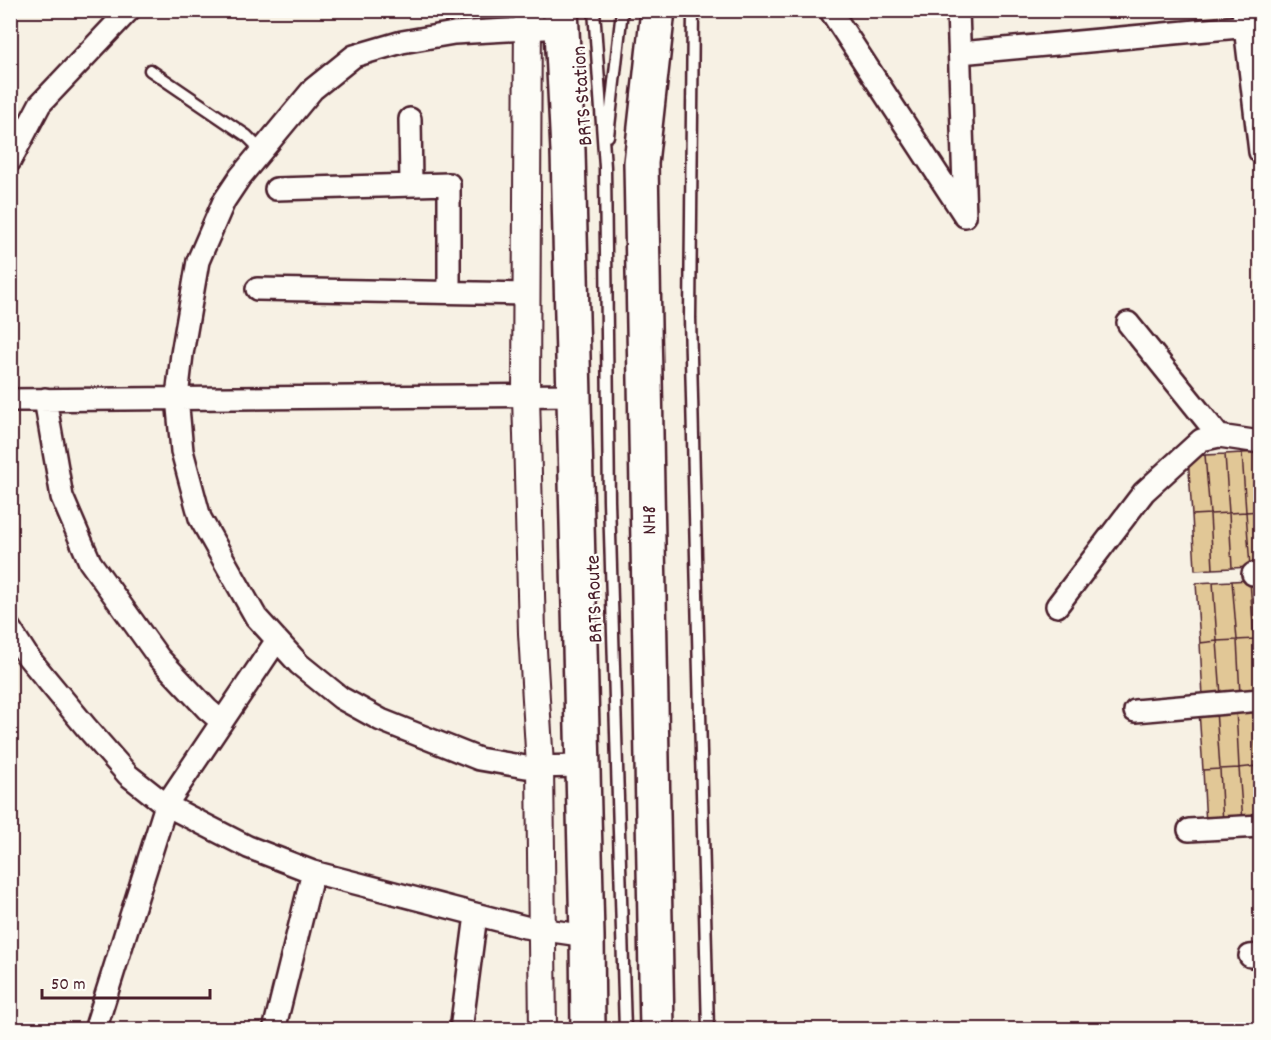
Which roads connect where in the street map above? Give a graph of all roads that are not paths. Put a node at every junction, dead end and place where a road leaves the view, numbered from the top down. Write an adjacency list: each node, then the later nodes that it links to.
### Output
1 (129, 10): 16 (street)
2 (594, 10): 17 (lane, BRTS Station)
3 (622, 10): 17 (lane, BRTS Station)
4 (658, 10): 52 (main road, NH8)
5 (693, 10): 53 (lane)
6 (830, 10): 11 (street)
7 (958, 10): 11 (street)
8 (562, 19): 9 (street); 25 (main road)
9 (527, 20): 14 (street); 22 (street)
10 (1249, 20): 11 (street); 15 (street)
11 (960, 53)
12 (150, 70): 14 (lane)
13 (410, 119): 18 (street)
14 (261, 150): 26 (street)
15 (1260, 152)
16 (10, 161)
17 (605, 166): 51 (lane, BRTS Route)
18 (411, 184): 19 (street); 21 (street)
19 (276, 189)
20 (257, 289): 21 (street)
21 (449, 292): 22 (street)
22 (526, 294): 24 (street)
23 (1128, 322): 29 (street)
24 (526, 395): 25 (street); 26 (street); 37 (street)
25 (574, 395): 38 (main road)
26 (177, 397): 27 (street); 33 (street)
27 (45, 399): 28 (street); 36 (street)
28 (10, 400)
29 (1219, 436): 30 (street); 31 (street)
30 (1260, 442)
31 (1057, 606)
32 (10, 629): 39 (street)
33 (277, 640): 36 (street); 37 (street)
34 (1260, 700): 35 (street)
35 (1135, 711)
36 (222, 722): 39 (street)
37 (540, 766): 38 (street); 44 (street)
38 (583, 766): 45 (main road)
39 (166, 805): 42 (street); 46 (street)
40 (1260, 826): 41 (street)
41 (1189, 830)
42 (313, 872): 43 (street); 47 (street)
43 (476, 915): 44 (street); 48 (street)
44 (541, 929): 45 (street); 49 (street)
45 (587, 936): 50 (main road)
46 (95, 1029)
47 (274, 1029)
48 (461, 1029)
49 (543, 1029)
50 (588, 1029)
51 (625, 1029)
52 (657, 1029)
53 (708, 1029)

